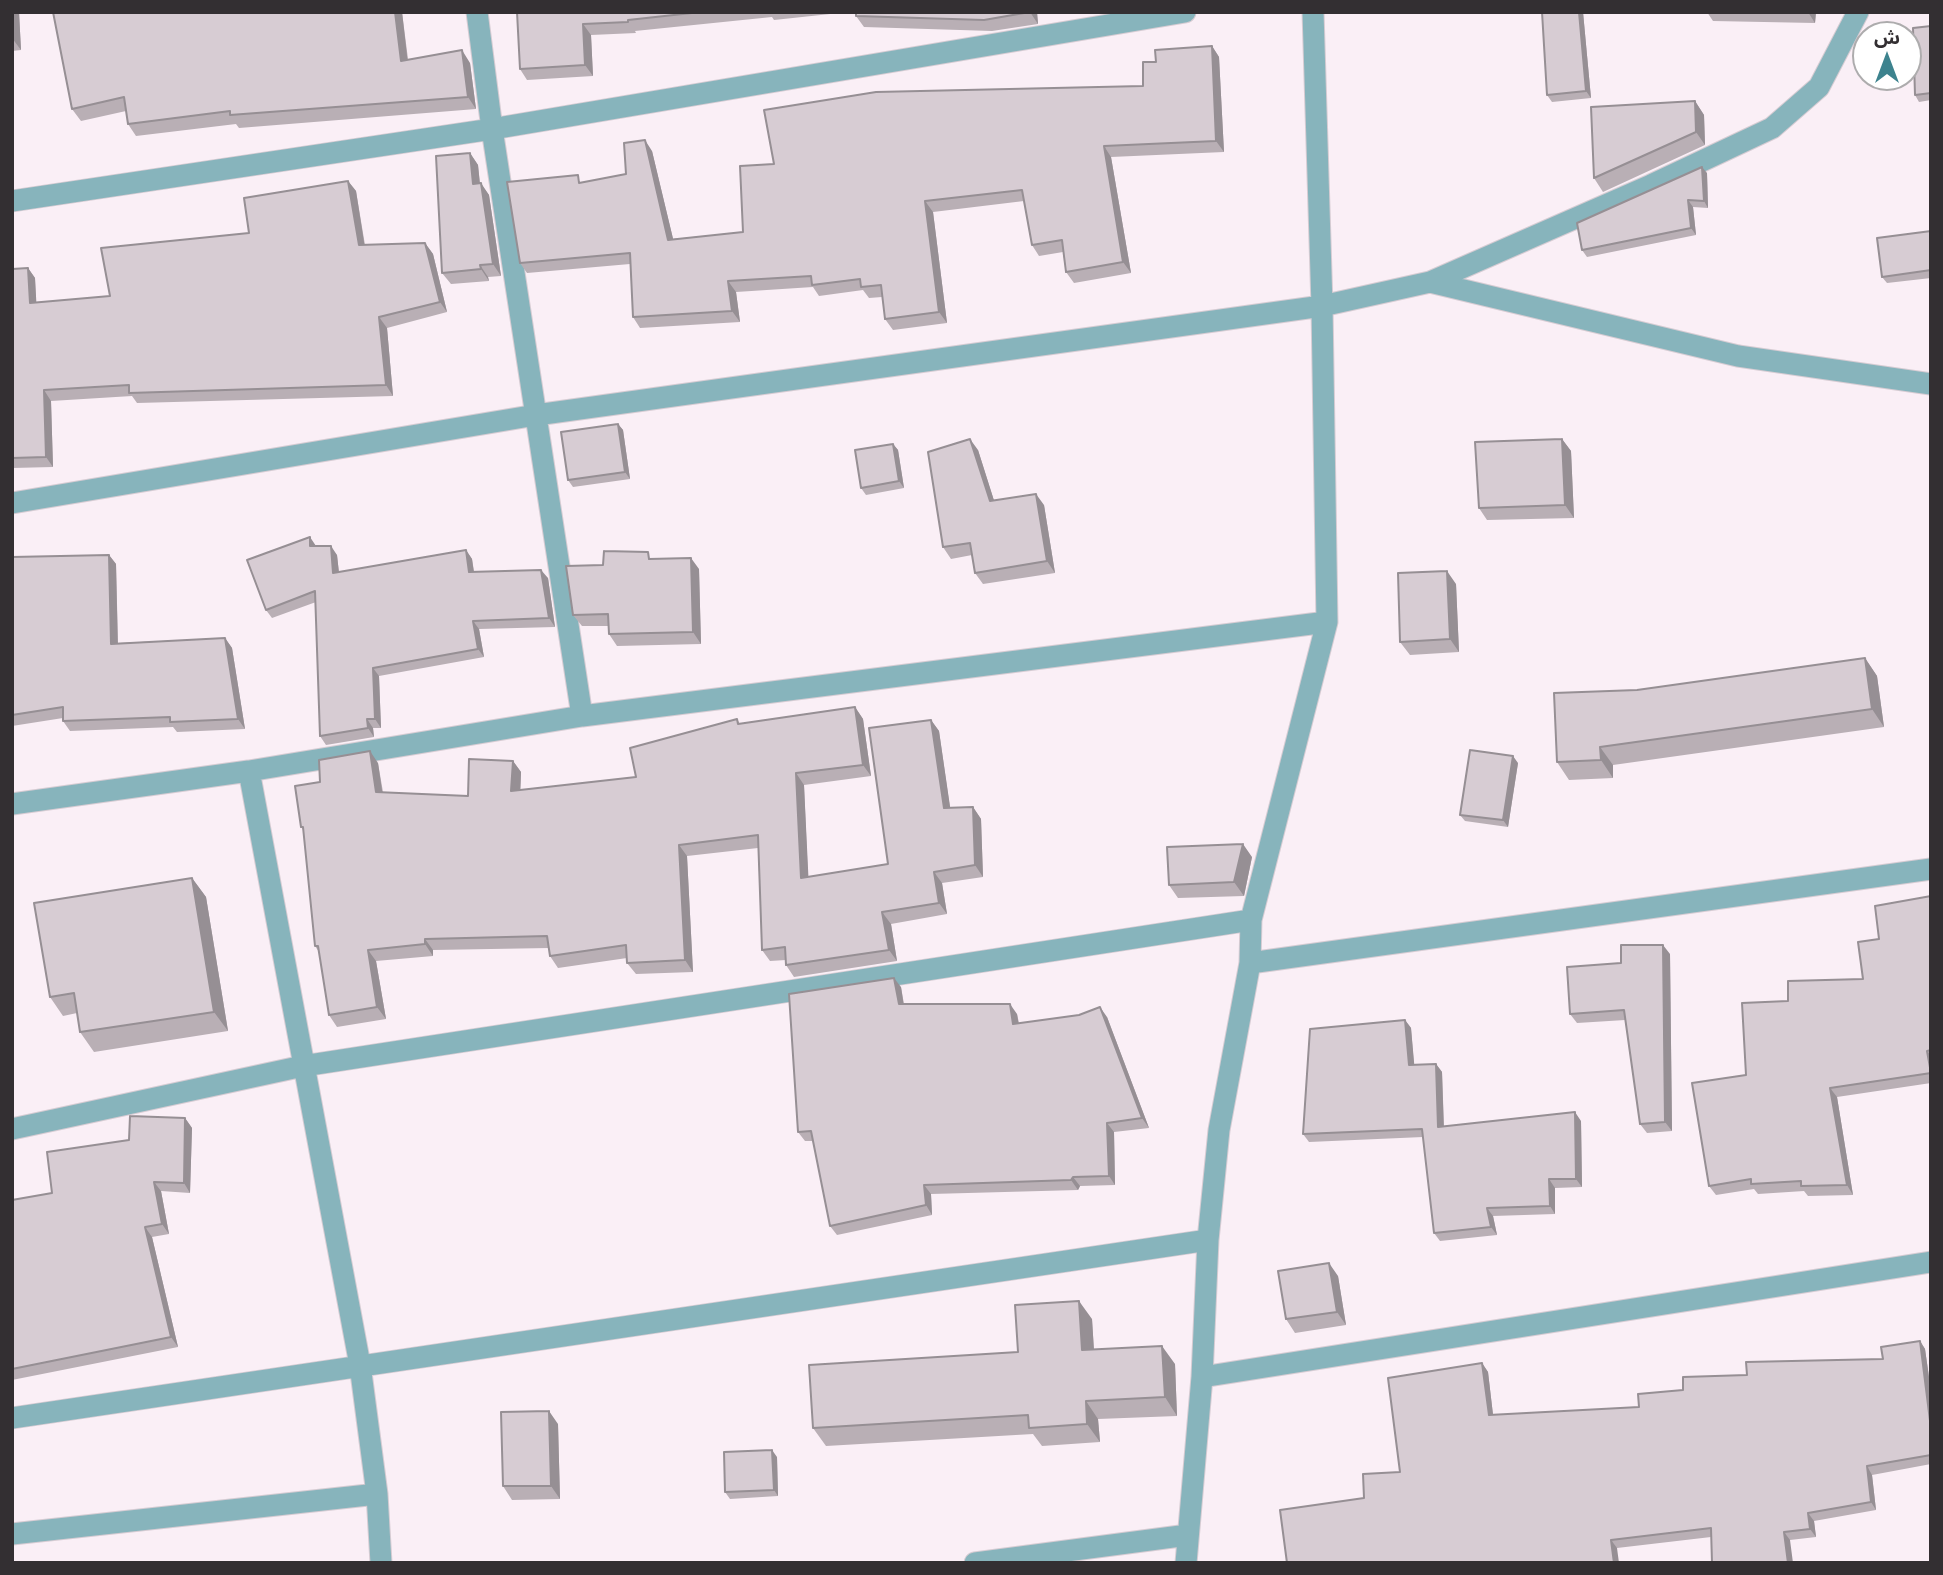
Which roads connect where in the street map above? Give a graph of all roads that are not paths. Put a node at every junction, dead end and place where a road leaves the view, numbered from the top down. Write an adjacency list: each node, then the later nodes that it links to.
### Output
1 (477, 12): 5 (street)
2 (1185, 12): 5 (street)
3 (1313, 12): 8 (street)
4 (1858, 12): 7 (street)
5 (492, 129): 6 (street); 10 (street)
6 (12, 201)
7 (1430, 282): 8 (street); 9 (street)
8 (1322, 306): 10 (street); 12 (street)
9 (1931, 384)
10 (536, 415): 11 (street); 13 (street)
11 (12, 503)
12 (1327, 622): 13 (street); 17 (street)
13 (582, 716): 14 (street)
14 (249, 771): 15 (street); 19 (street)
15 (12, 804)
16 (1931, 869): 18 (street)
17 (1251, 920): 18 (street); 19 (street)
18 (1250, 962): 21 (street)
19 (303, 1066): 20 (street); 23 (street)
20 (12, 1129)
21 (1208, 1240): 23 (street); 24 (street)
22 (1931, 1262): 24 (street)
23 (360, 1365): 25 (street); 26 (street)
24 (1202, 1377): 28 (street)
25 (12, 1418)
26 (377, 1494): 27 (street); 29 (street)
27 (12, 1534)
28 (1188, 1535): 30 (street); 31 (street)
29 (381, 1563)
30 (975, 1563)
31 (1186, 1563)

